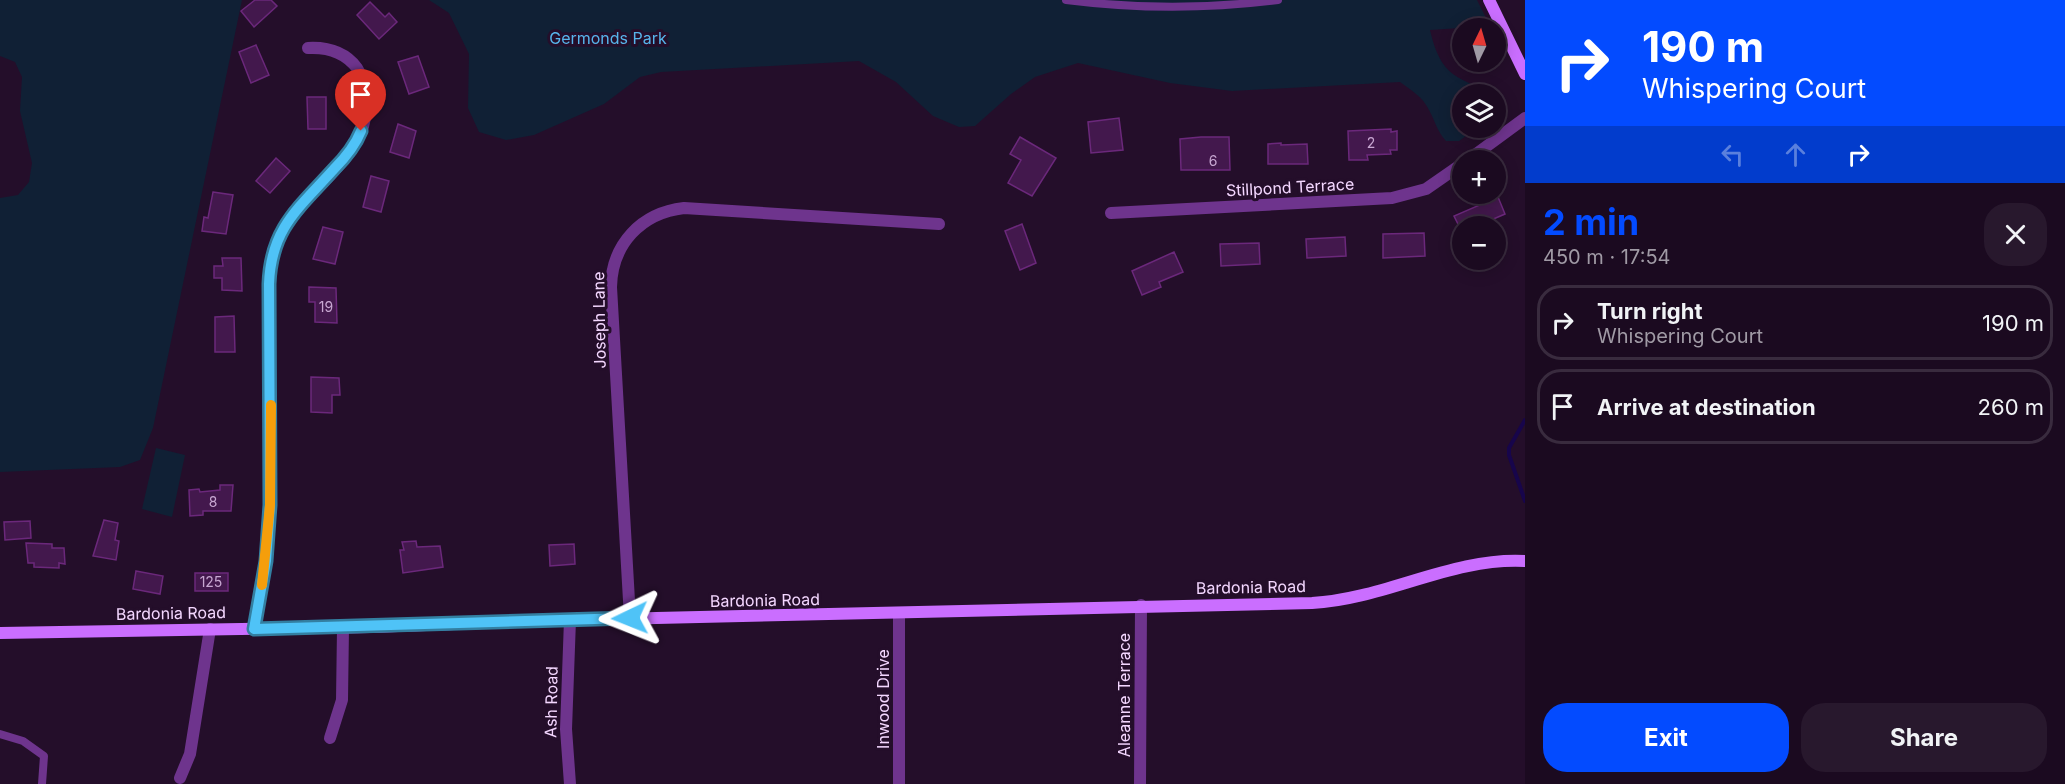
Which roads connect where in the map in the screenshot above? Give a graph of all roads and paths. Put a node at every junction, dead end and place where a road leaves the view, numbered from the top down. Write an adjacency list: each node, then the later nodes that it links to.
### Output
1 (1066, 0): 2 (lane)
2 (1278, 0)
3 (1489, 0): 5 (street)
4 (308, 48): 18 (street)
5 (1525, 74)
6 (1525, 118): 7 (street)
7 (1482, 150)
8 (1452, 171): 9 (street, Stillpond Terrace)
9 (1111, 213)
10 (939, 224): 14 (street, Joseph Lane)
11 (1525, 561): 12 (street, Bardonia Road)
12 (1141, 605): 13 (street, Bardonia Road); 26 (street, Aleanne Terrace)
13 (899, 614): 14 (street, Bardonia Road); 25 (street, Inwood Drive)
14 (630, 618): 15 (street, Bardonia Road)
15 (570, 620): 16 (street, Bardonia Road); 24 (street, Ash Road)
16 (344, 628): 18 (street, Bardonia Road); 21 (street)
17 (210, 629): 18 (street, Bardonia Road); 19 (street, Bardonia Road); 22 (street)
18 (254, 629)
19 (0, 633)
20 (0, 734): 23 (lane)
21 (330, 738)
22 (180, 778)
23 (42, 784)
24 (570, 784)
25 (899, 784)
26 (1140, 784)

